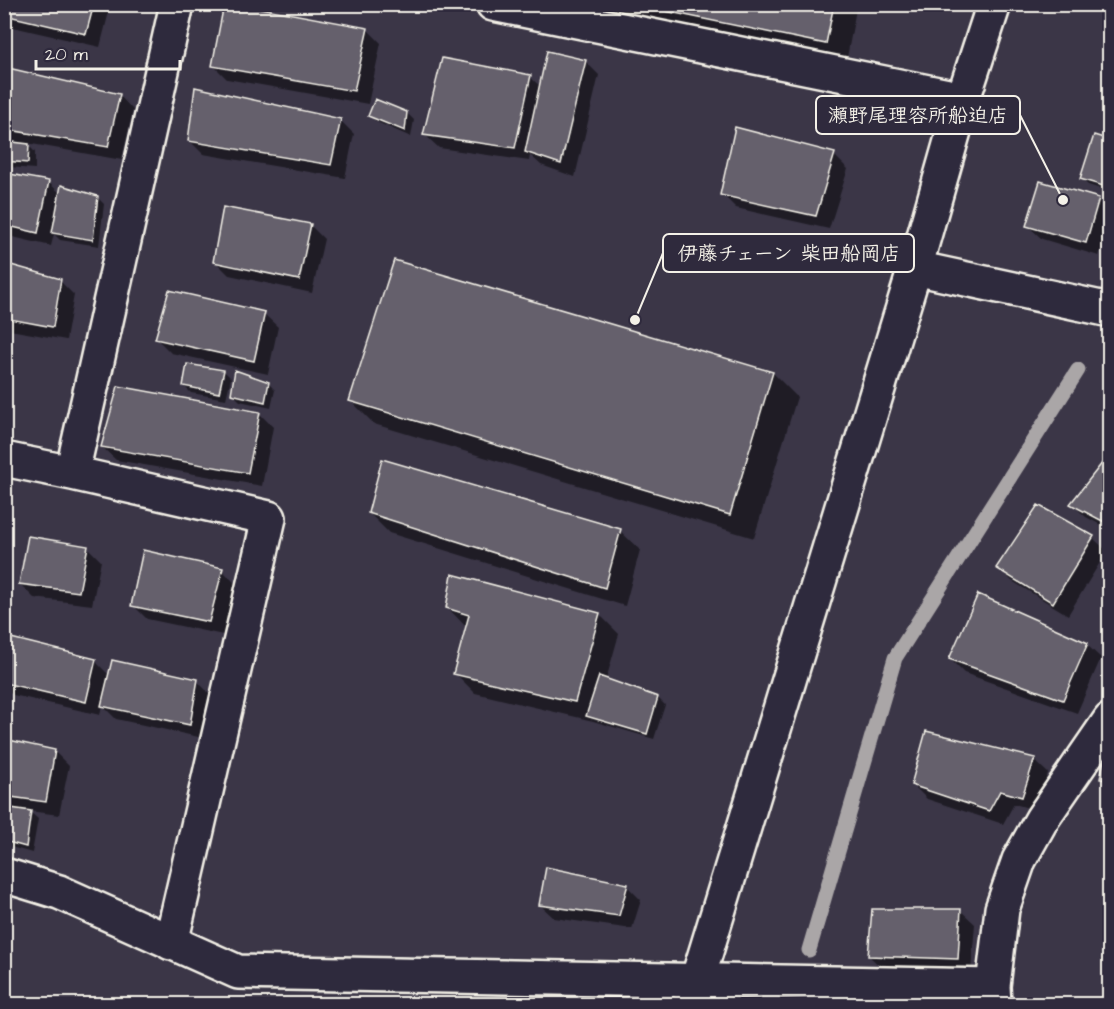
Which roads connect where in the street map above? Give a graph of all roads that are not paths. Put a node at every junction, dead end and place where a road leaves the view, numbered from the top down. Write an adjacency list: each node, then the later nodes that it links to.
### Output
1 (177, 4): 8 (street)
2 (493, 4): 4 (street)
3 (994, 4): 4 (street)
4 (963, 99): 5 (street)
5 (915, 268): 6 (street); 12 (street)
6 (1110, 310)
7 (4, 459): 8 (street)
8 (72, 473): 11 (street)
9 (1110, 720): 13 (street)
10 (4, 875): 11 (street)
11 (171, 943): 12 (street)
12 (693, 993): 13 (street)
13 (994, 995)

